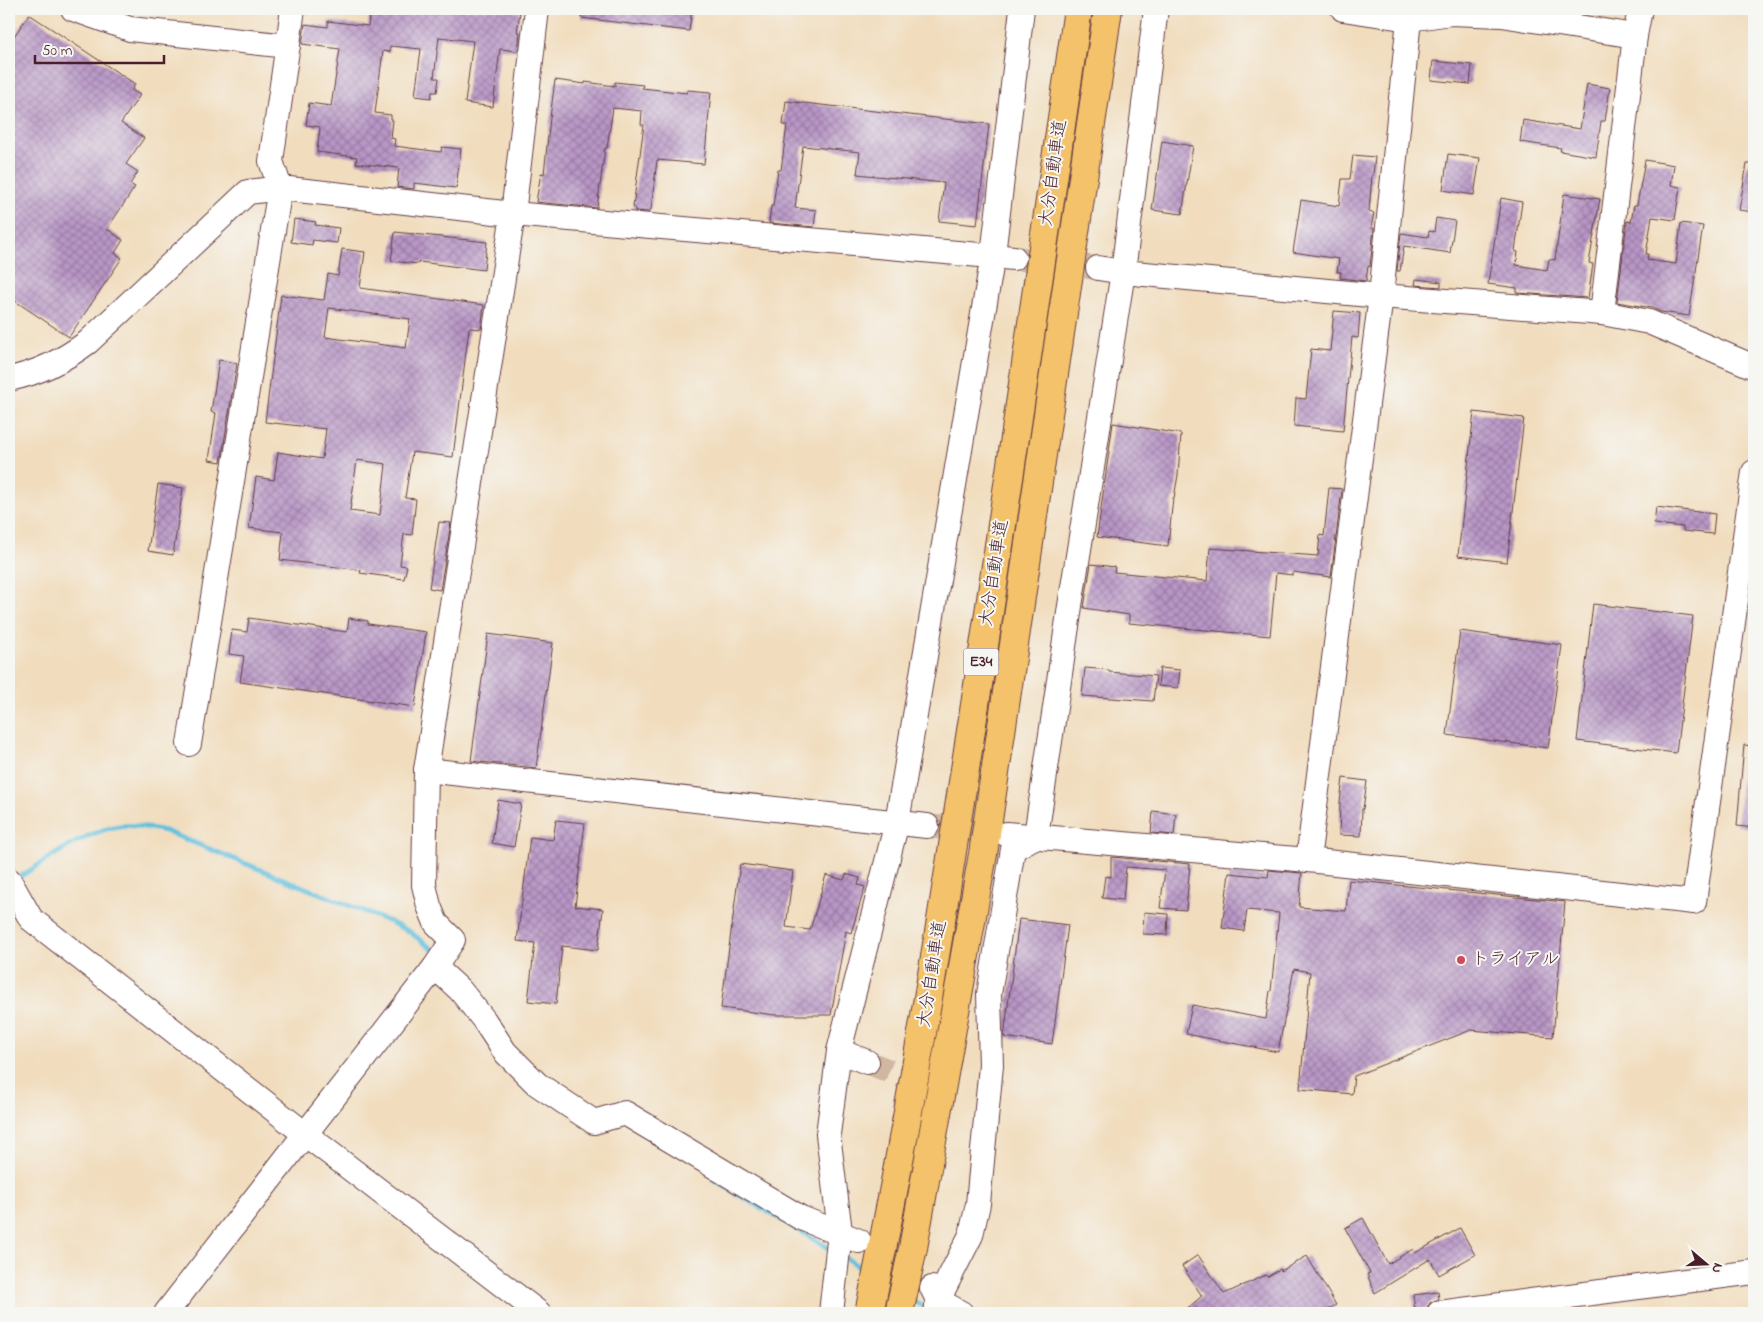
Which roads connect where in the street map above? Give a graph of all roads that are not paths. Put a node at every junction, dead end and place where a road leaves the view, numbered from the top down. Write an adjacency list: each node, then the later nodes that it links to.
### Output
1 (73, 9): 10 (street)
2 (293, 9): 13 (street)
3 (537, 9): 15 (street)
4 (1022, 9): 16 (street)
5 (1078, 9): 42 (highway, 大分自動車道 / E34)
6 (1108, 9): 43 (highway, 大分自動車道 / E34)
7 (1156, 9): 18 (street)
8 (1343, 9): 11 (street)
9 (1640, 9): 12 (street)
10 (134, 19): 13 (street)
11 (1409, 19): 12 (street); 19 (street)
12 (1635, 36): 20 (street)
13 (288, 46): 14 (street)
14 (280, 188): 15 (street); 22 (street); 24 (street)
15 (513, 214): 16 (street); 25 (street)
16 (1003, 256): 26 (street)
17 (1098, 268): 18 (street)
18 (1123, 272): 19 (street); 29 (street)
19 (1381, 296): 20 (street); 30 (street)
20 (1602, 313): 21 (street)
21 (1754, 367)
22 (9, 379)
23 (1754, 472): 30 (street)
24 (189, 744)
25 (426, 770): 26 (street); 32 (street)
26 (897, 822): 27 (street); 33 (street)
27 (927, 826)
28 (1006, 834): 29 (street)
29 (1036, 836): 30 (street); 38 (street)
30 (1308, 860)
31 (11, 883): 35 (street)
32 (441, 958): 35 (street); 36 (street)
33 (839, 1051): 34 (street); 36 (street)
34 (867, 1062)
35 (304, 1134): 39 (street); 40 (street)
36 (843, 1245): 41 (street)
37 (1754, 1272): 45 (street)
38 (936, 1302): 44 (street)
39 (166, 1313)
40 (539, 1313)
41 (830, 1313)
42 (869, 1313)
43 (900, 1313)
44 (961, 1313)
45 (1439, 1313)

